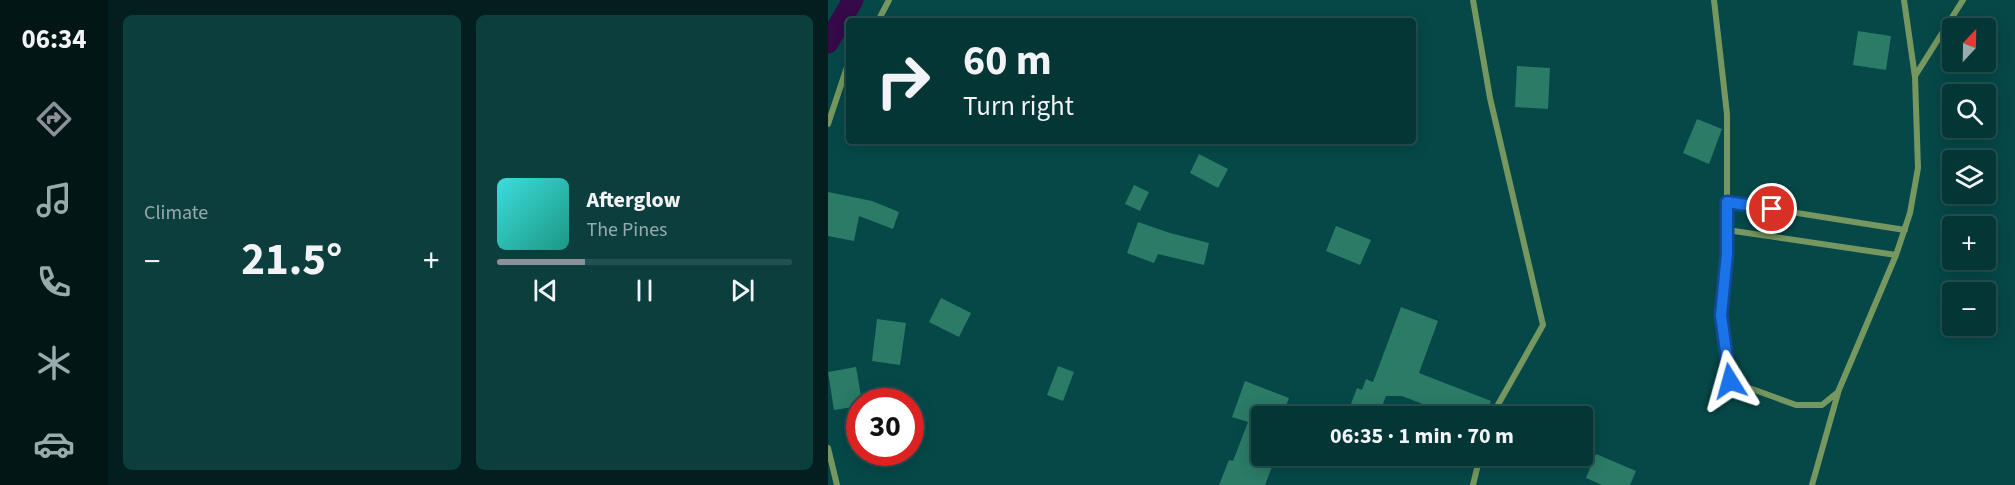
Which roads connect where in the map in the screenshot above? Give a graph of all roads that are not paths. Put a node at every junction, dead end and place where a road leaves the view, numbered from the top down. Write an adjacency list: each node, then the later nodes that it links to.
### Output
1 (889, 0): 6 (street)
2 (1473, 0): 15 (street)
3 (1714, 0): 10 (street)
4 (1904, 0): 8 (street)
5 (1963, 0): 8 (street)
6 (880, 18)
7 (846, 70): 9 (street)
8 (1915, 77): 12 (street)
9 (828, 124)
10 (1727, 202): 11 (street); 12 (street)
11 (1727, 230): 13 (street); 14 (street)
12 (1905, 230): 13 (street)
13 (1896, 255): 14 (street)
14 (1838, 392): 20 (street)
15 (1497, 406)
16 (828, 448): 18 (street)
17 (1478, 466): 19 (street)
18 (837, 485)
19 (1473, 485)
20 (1812, 485)

